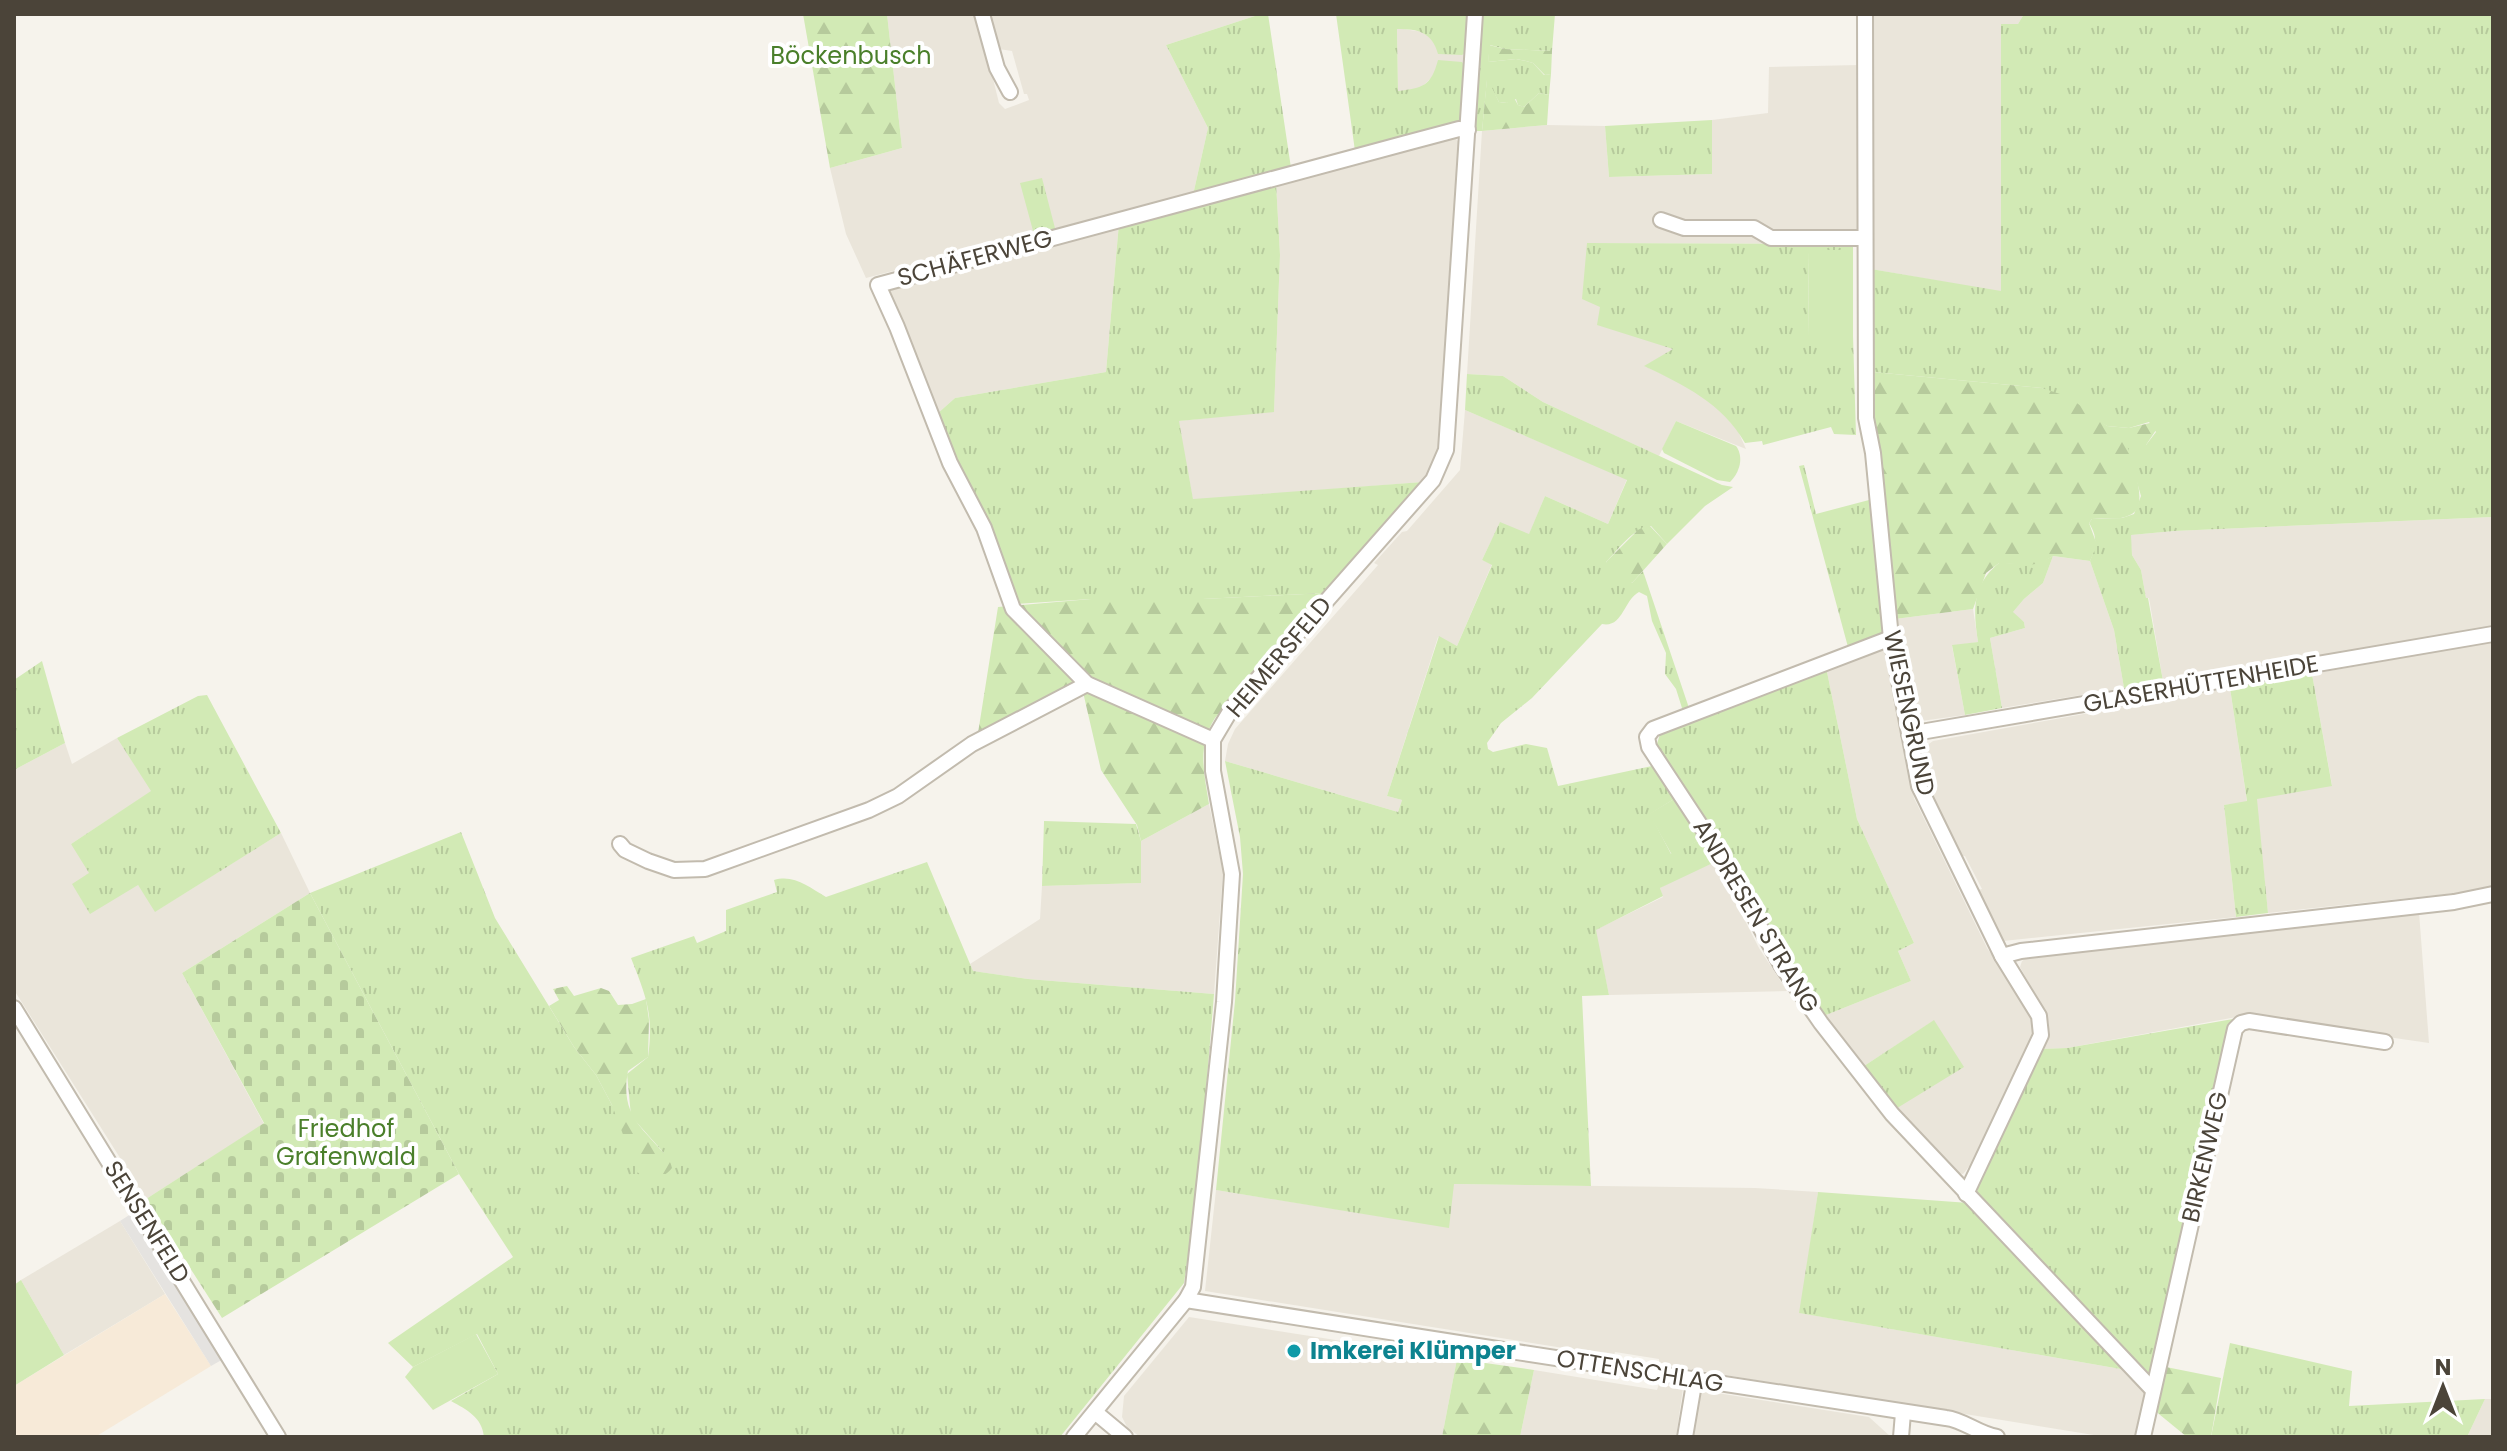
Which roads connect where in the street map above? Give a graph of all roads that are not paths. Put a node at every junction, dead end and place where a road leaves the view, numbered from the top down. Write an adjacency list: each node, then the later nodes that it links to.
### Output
1 (982, 14): 4 (street)
2 (1475, 14): 5 (street, HEIMERSFELD)
3 (1865, 14): 7 (street, WIESENGRUND)
4 (1010, 92)
5 (1468, 130): 10 (street, SCHÄFERWEG); 12 (street, HEIMERSFELD)
6 (1661, 220): 7 (street)
7 (1865, 238): 9 (street, WIESENGRUND)
8 (2493, 634): 11 (street, GLASERHÜTTENHEIDE)
9 (1891, 638): 11 (street, WIESENGRUND); 18 (street, ANDRESEN STRANG)
10 (1087, 684): 12 (street, SCHÄFERWEG); 13 (street)
11 (1909, 734): 15 (street, WIESENGRUND)
12 (1213, 740): 19 (street, HEIMERSFELD)
13 (620, 844)
14 (2493, 894): 15 (street)
15 (2002, 956): 18 (street, WIESENGRUND)
16 (14, 1008): 24 (street, SENSENFELD)
17 (2385, 1042): 21 (street, BIRKENWEG)
18 (1966, 1194): 21 (street, ANDRESEN STRANG)
19 (1186, 1300): 20 (street, OTTENSCHLAG); 22 (street, HEIMERSFELD)
20 (1695, 1378): 23 (street, OTTENSCHLAG); 27 (street)
21 (2152, 1389): 30 (street, BIRKENWEG)
22 (1095, 1412): 25 (street, HEIMERSFELD); 26 (street)
23 (1903, 1413): 28 (street); 29 (street, OTTENSCHLAG)
24 (278, 1437)
25 (1074, 1437)
26 (1125, 1437)
27 (1685, 1437)
28 (1901, 1437)
29 (1997, 1437)
30 (2143, 1437)

